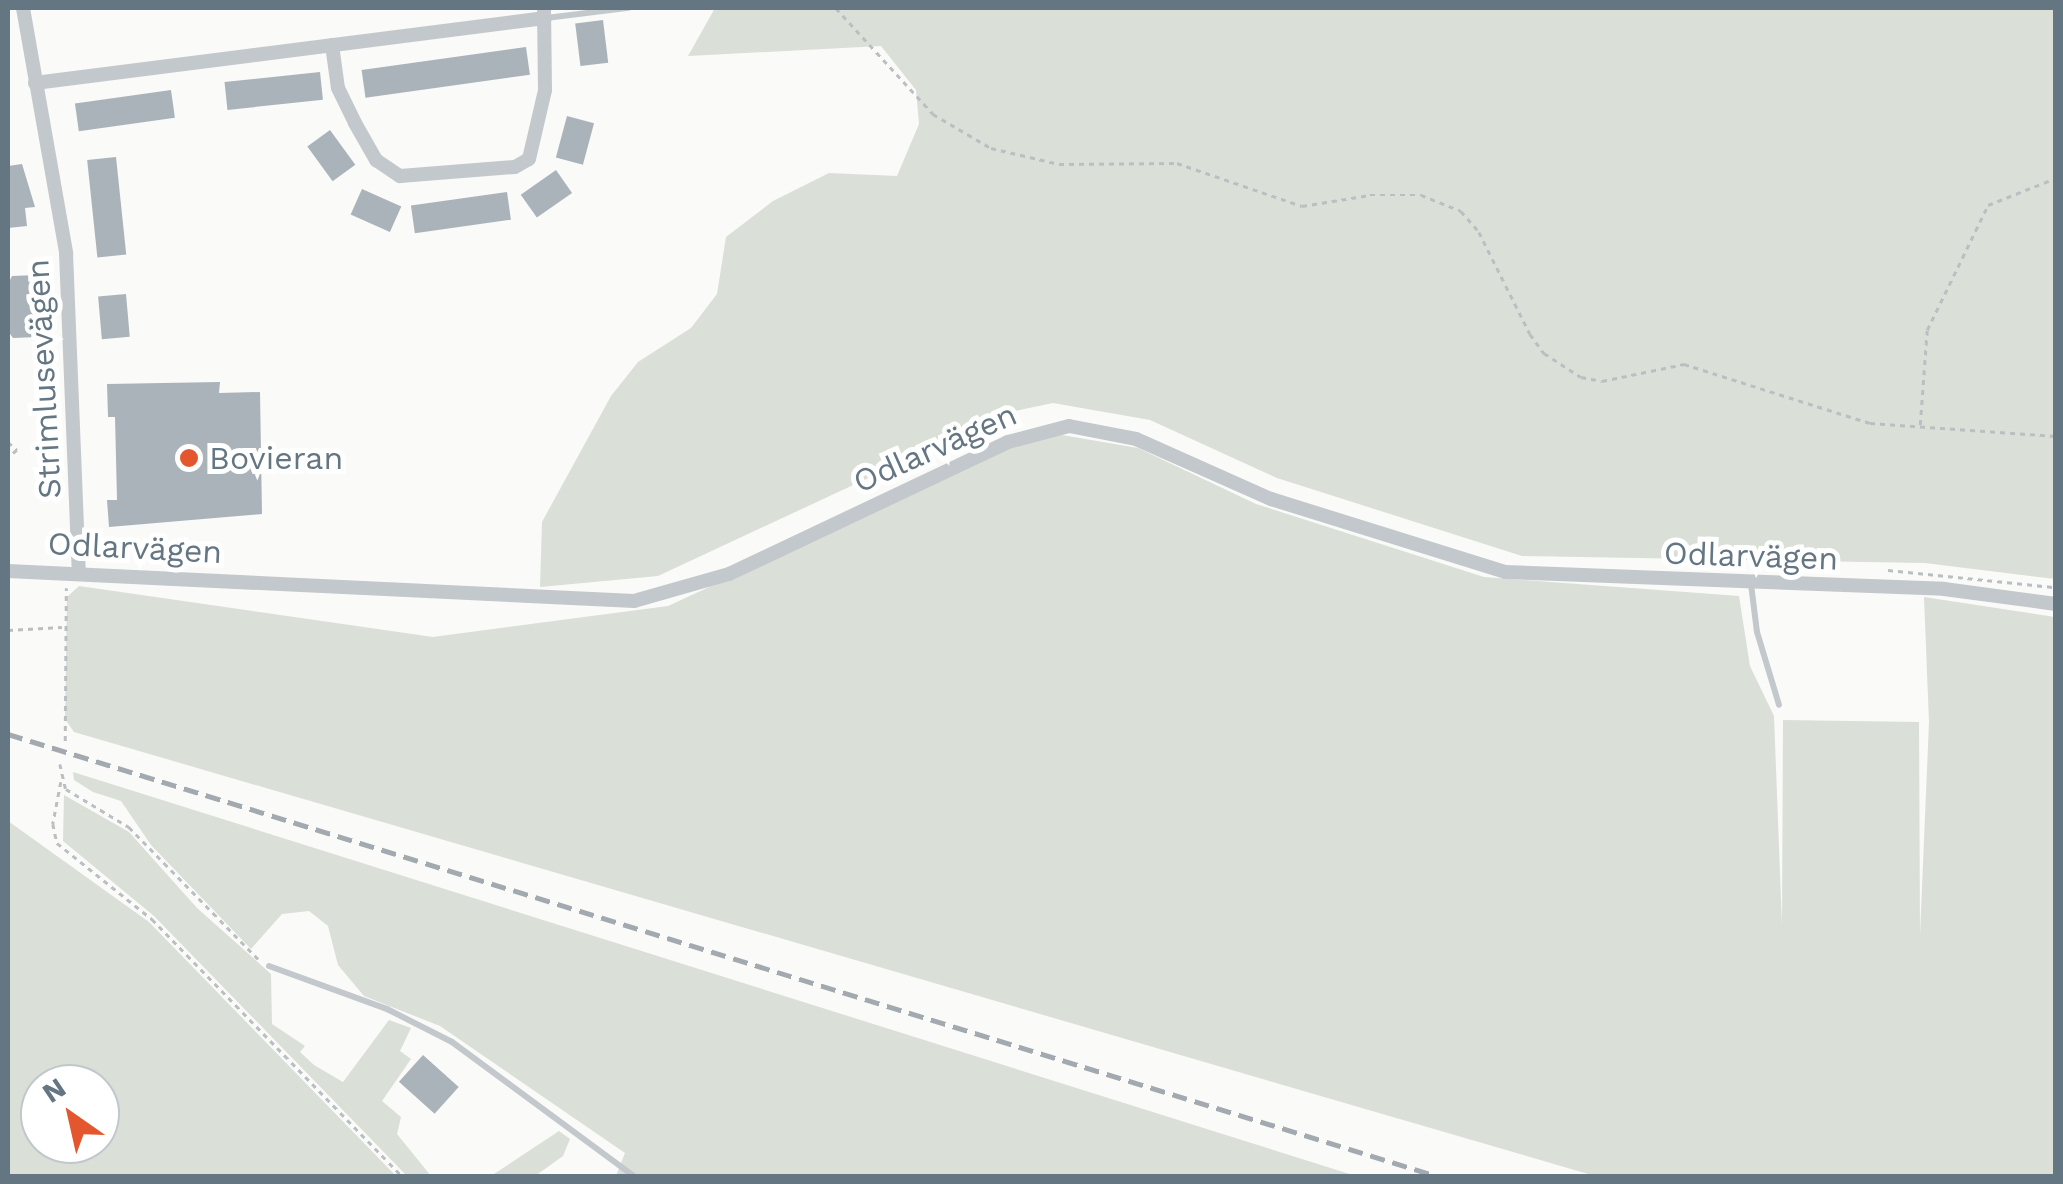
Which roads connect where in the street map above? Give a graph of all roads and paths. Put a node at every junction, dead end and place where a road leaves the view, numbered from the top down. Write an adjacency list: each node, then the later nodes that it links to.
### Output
1 (22, 8): 6 (street, Strimlusevägen)
2 (628, 8): 4 (lane)
3 (836, 8): 8 (path)
4 (544, 13): 5 (street); 5 (street)
5 (332, 45): 6 (street)
6 (35, 83): 14 (street, Strimlusevägen)
7 (2056, 178): 8 (path)
8 (1920, 428): 9 (path)
9 (2056, 436)
10 (8, 442): 11 (path)
11 (8, 458)
12 (8, 570): 14 (street, Odlarvägen)
13 (1886, 570): 16 (path)
14 (73, 572): 15 (street, Odlarvägen); 18 (path)
15 (1751, 583): 17 (street, Odlarvägen); 20 (lane)
16 (2056, 588)
17 (2056, 604)
18 (64, 627): 19 (path); 21 (path)
19 (8, 630)
20 (1779, 705)
21 (65, 741)
22 (60, 764): 23 (path)
23 (61, 782): 24 (path); 25 (path)
24 (268, 966): 26 (lane)
25 (402, 1176)
26 (634, 1176)

